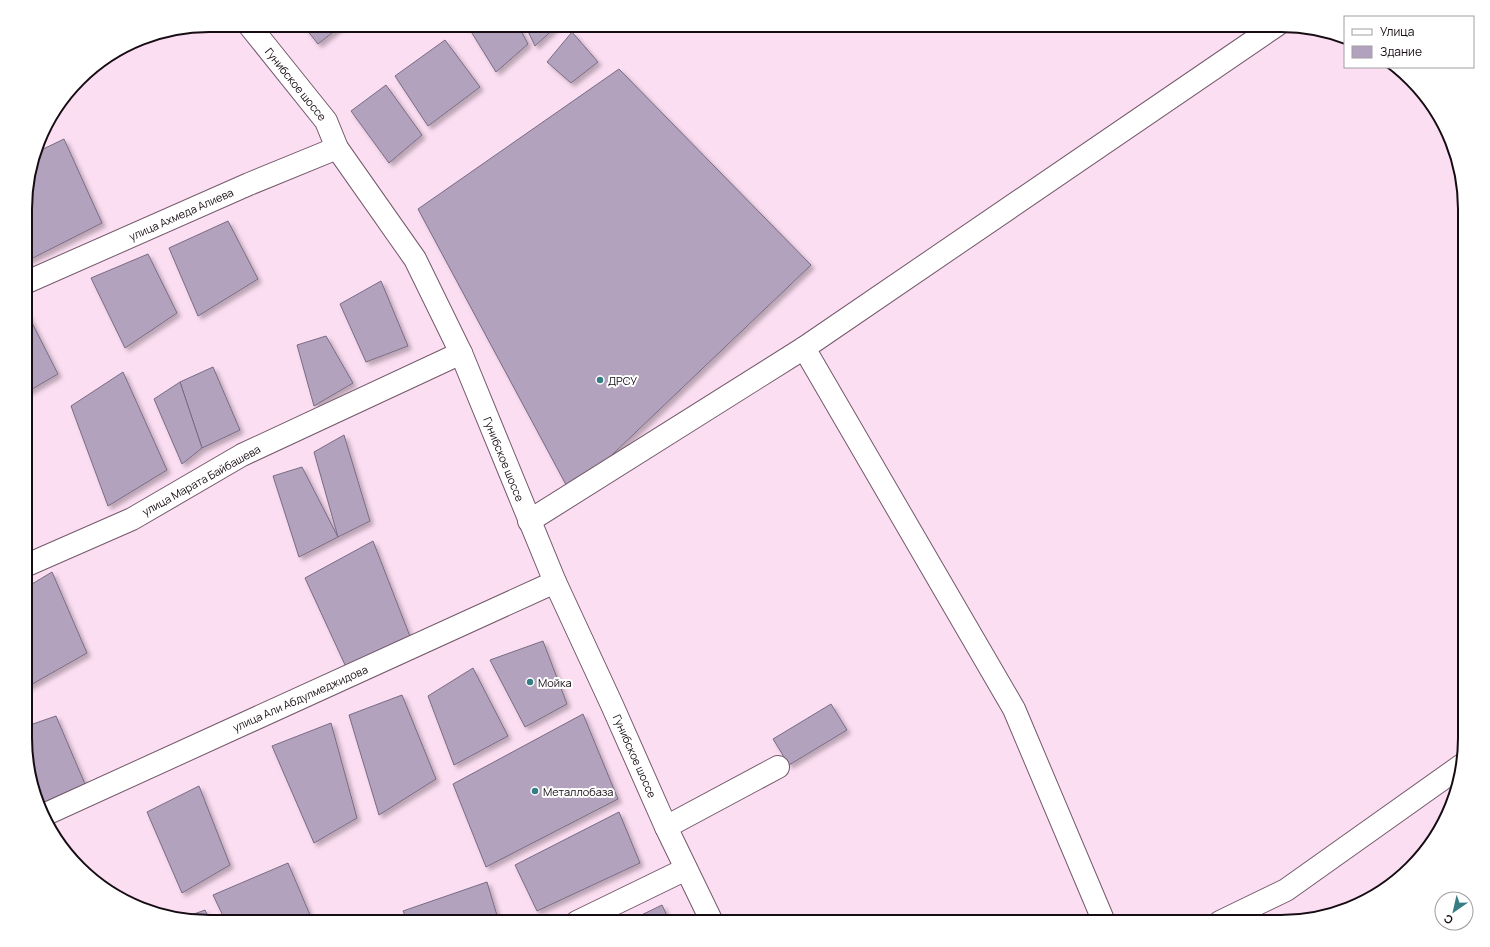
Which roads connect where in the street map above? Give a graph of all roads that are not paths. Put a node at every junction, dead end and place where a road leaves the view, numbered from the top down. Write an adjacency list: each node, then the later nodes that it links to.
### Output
1 (255, 32): 3 (street, Гунибское шоссе)
2 (1267, 32): 5 (street)
3 (337, 148): 4 (street, улица Ахмеда Алиева); 6 (street, Гунибское шоссе)
4 (32, 279)
5 (804, 348): 7 (street); 17 (street)
6 (461, 353): 7 (street, Гунибское шоссе); 8 (street, улица Марата Байбашева)
7 (529, 521): 9 (street, Гунибское шоссе)
8 (32, 561)
9 (555, 582): 12 (street, улица Али Абдулмеджидова); 13 (street, Гунибское шоссе)
10 (778, 766): 13 (street)
11 (1455, 770): 18 (street)
12 (48, 813)
13 (666, 827): 14 (street, Гунибское шоссе)
14 (686, 869): 15 (street); 16 (street, Гунибское шоссе)
15 (591, 915)
16 (709, 915)
17 (1101, 915)
18 (1234, 915)

